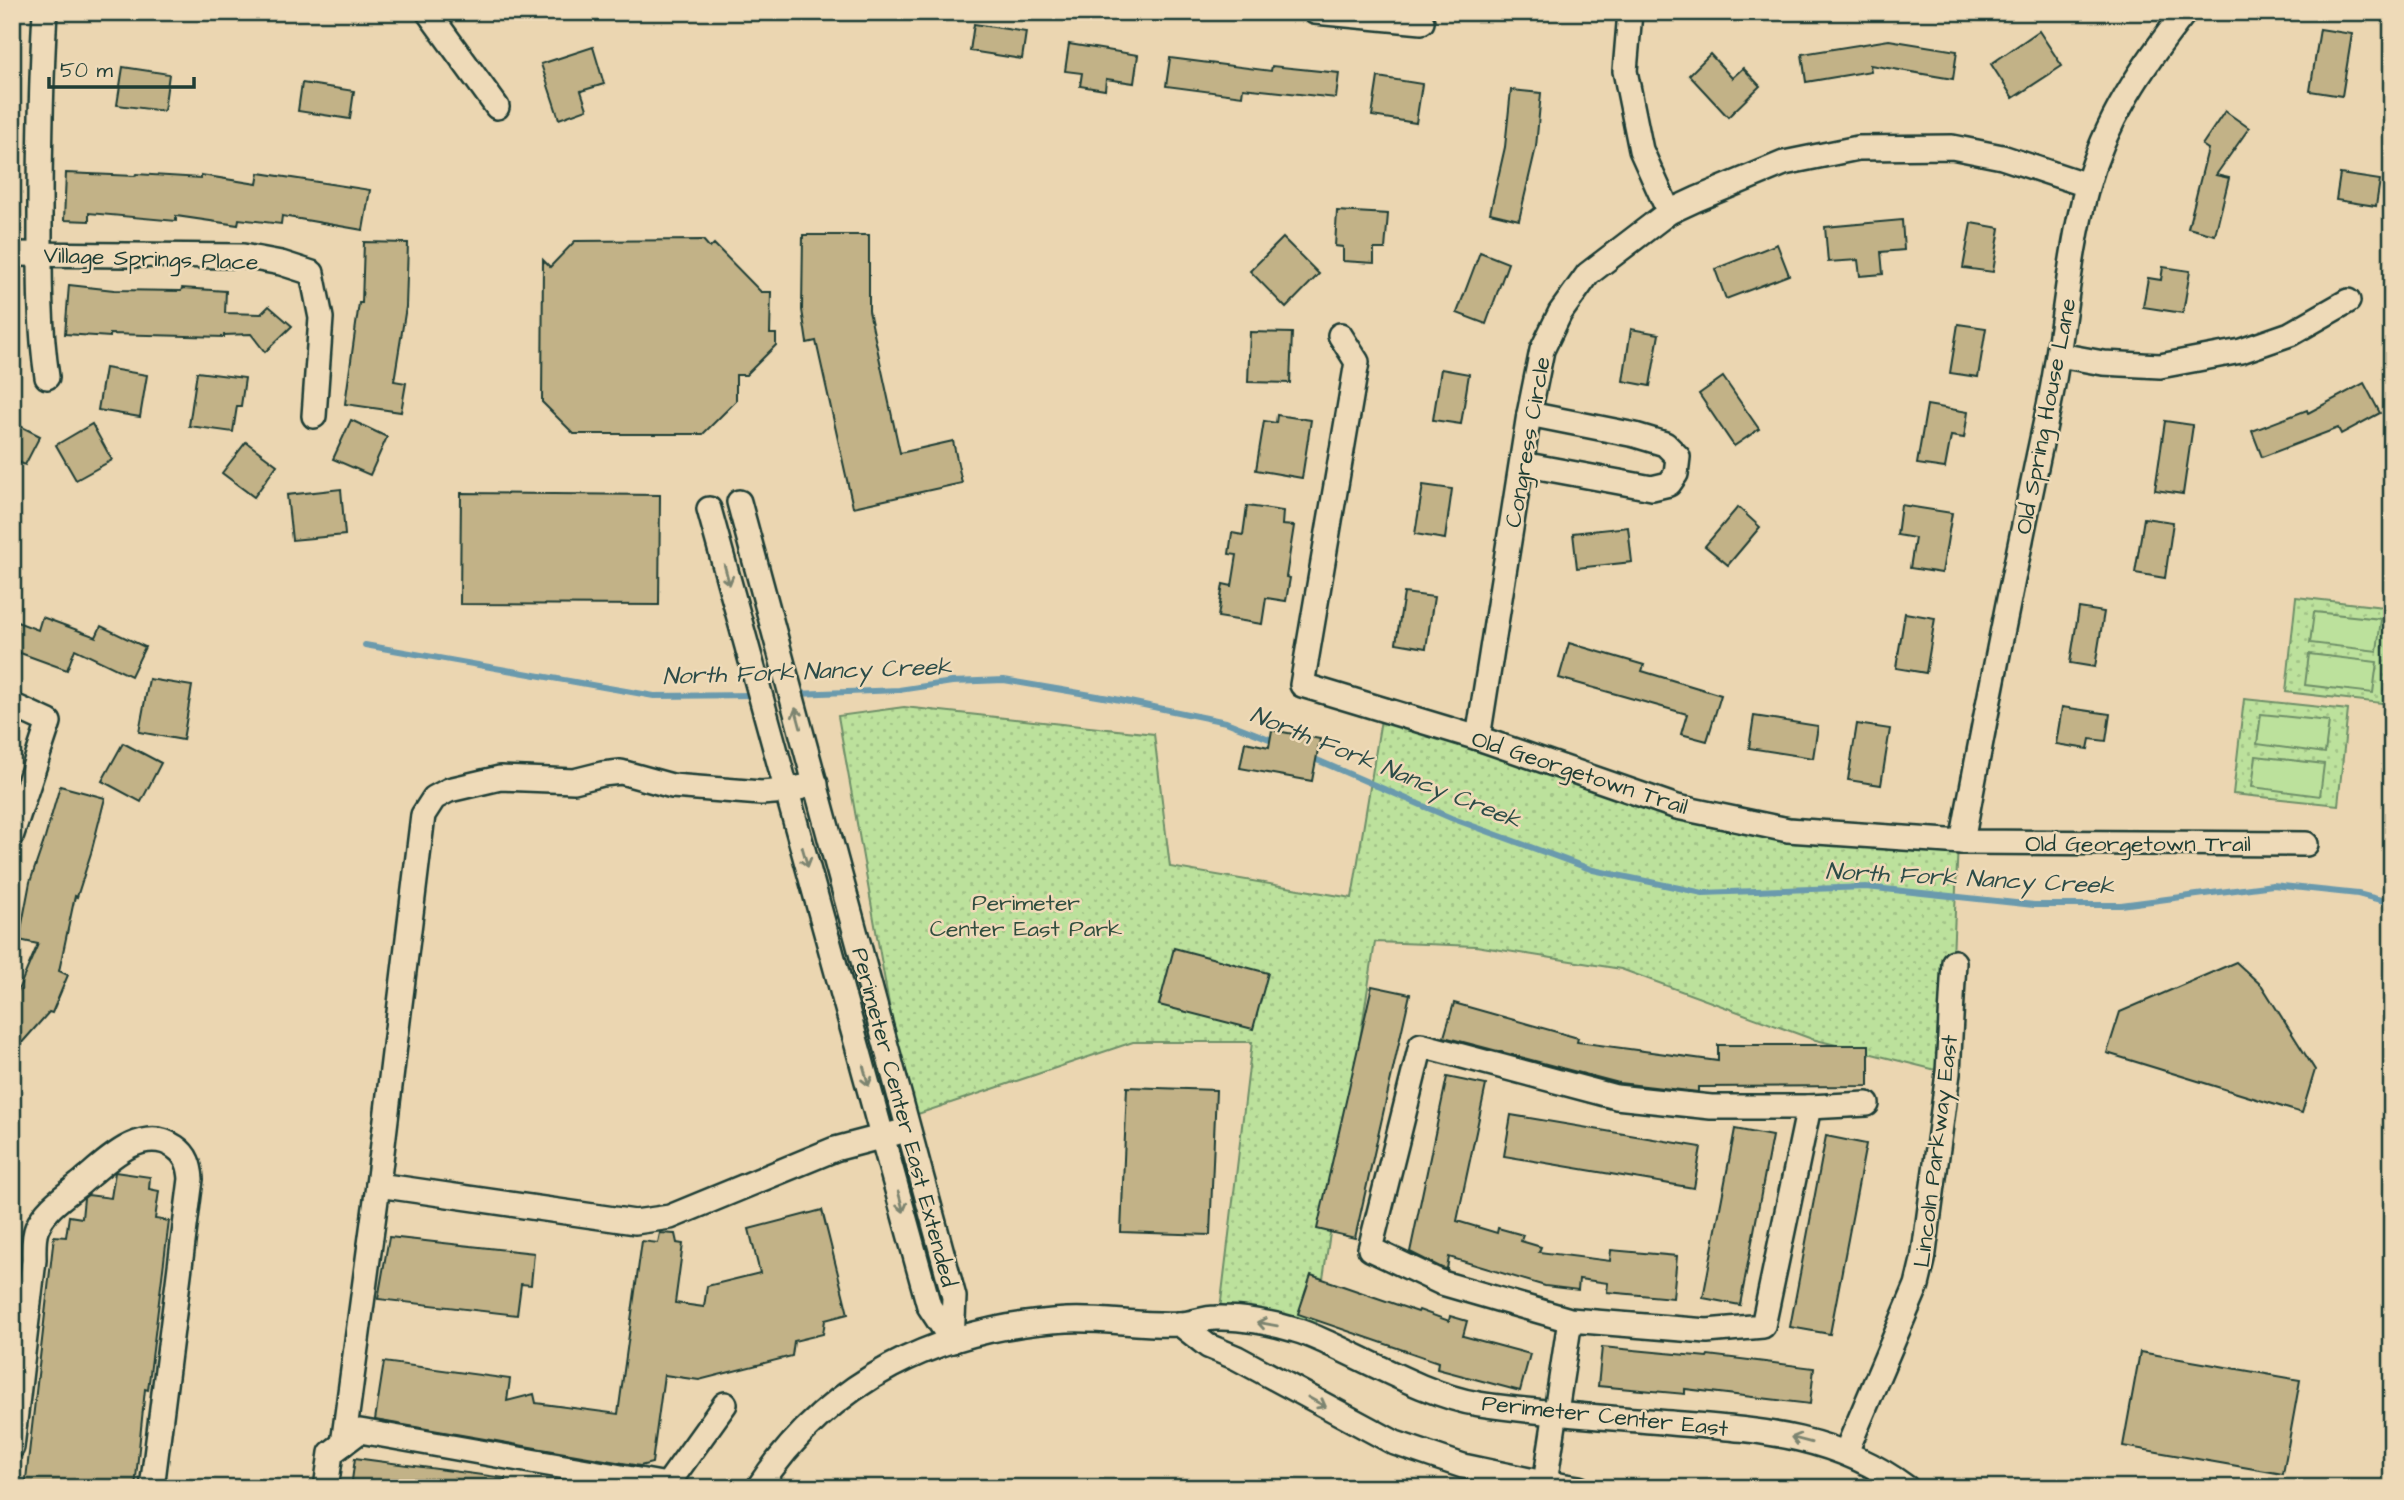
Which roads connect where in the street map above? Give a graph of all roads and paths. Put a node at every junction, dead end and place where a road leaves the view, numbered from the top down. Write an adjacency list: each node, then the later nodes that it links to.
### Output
1 (45, 12): 11 (street)
2 (428, 12): 7 (street)
3 (1315, 12): 6 (street)
4 (1630, 12): 9 (street)
5 (2185, 12): 8 (street, Old Spring House Lane)
6 (1422, 22)
7 (497, 107)
8 (2087, 185): 9 (street, Congress Circle); 14 (street, Old Spring House Lane)
9 (1669, 212): 16 (street, Congress Circle)
10 (12, 254): 11 (street, Village Springs Place)
11 (40, 254): 15 (street); 17 (street, Village Springs Place)
12 (2348, 301): 14 (street)
13 (1340, 335): 22 (street, Old Georgetown Trail)
14 (2059, 355): 26 (street, Old Spring House Lane)
15 (47, 377)
16 (1529, 414): 18 (street, Congress Circle); 18 (street)
17 (314, 416)
18 (1522, 464): 22 (street, Congress Circle)
19 (739, 502): 23 (street, Perimeter Center East Extended, one-way to 19)
20 (709, 509): 24 (street, Perimeter Center East Extended, one-way to 24)
21 (12, 705): 25 (street)
22 (1478, 738): 26 (street, Old Georgetown Trail)
23 (816, 784): 24 (street); 31 (street, Perimeter Center East Extended)
24 (786, 791): 32 (street, Perimeter Center East Extended, one-way to 32); 33 (street)
25 (12, 834)
26 (1962, 842): 27 (street, Old Georgetown Trail)
27 (2306, 844)
28 (1954, 962): 41 (street, Lincoln Parkway East)
29 (1867, 1104): 30 (street)
30 (1809, 1107): 34 (street); 34 (street)
31 (908, 1129): 32 (street); 36 (street, Perimeter Center East Extended)
32 (883, 1136): 33 (street); 36 (street, Perimeter Center East Extended, one-way to 36)
33 (378, 1185): 39 (street)
34 (1570, 1320): 38 (street)
35 (1180, 1324): 36 (street, Perimeter Center East); 38 (street, Perimeter Center East, one-way to 35); 42 (street, one-way to 42)
36 (952, 1341): 46 (street, Perimeter Center East)
37 (725, 1404): 43 (street)
38 (1556, 1415): 41 (street, Perimeter Center East, one-way to 38); 42 (street)
39 (343, 1444): 43 (street); 45 (street)
40 (12, 1447): 44 (street)
41 (1846, 1452): 48 (street, Perimeter Center East)
42 (1545, 1483): 47 (street)
43 (668, 1486)
44 (152, 1488)
45 (326, 1488)
46 (758, 1488)
47 (1579, 1488)
48 (1906, 1488)

